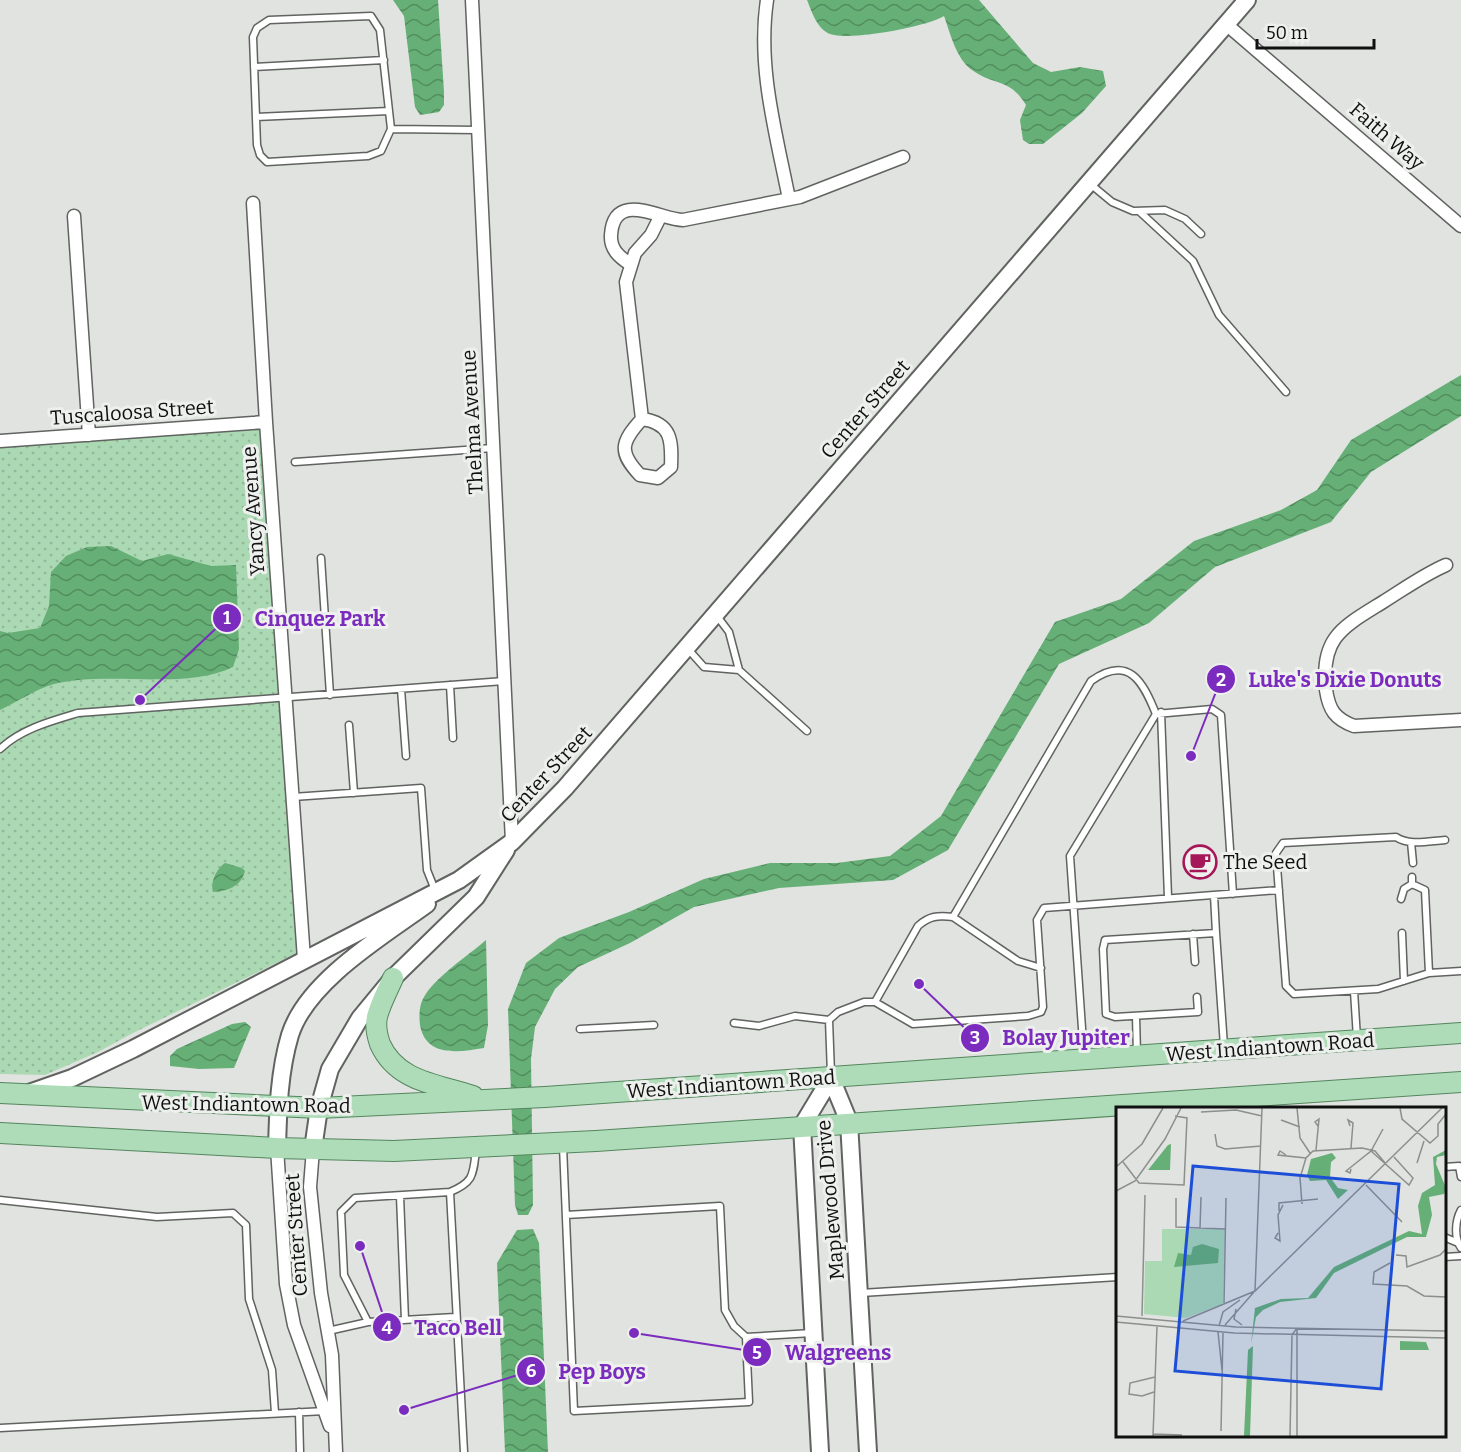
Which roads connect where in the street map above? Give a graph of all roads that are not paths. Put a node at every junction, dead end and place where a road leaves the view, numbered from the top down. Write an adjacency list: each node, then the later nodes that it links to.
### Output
1 (472, 0): 10 (street, Thelma Avenue)
2 (767, 0): 13 (street)
3 (1247, 0): 4 (street, Center Street)
4 (1226, 24): 12 (street, Center Street); 18 (street, Faith Way)
5 (384, 60): 6 (lane); 6 (lane); 7 (lane)
6 (254, 67): 8 (lane)
7 (389, 111): 8 (lane); 9 (lane)
8 (256, 117): 9 (lane)
9 (391, 129): 10 (lane)
10 (478, 130): 26 (street, Thelma Avenue)
11 (903, 157): 13 (street)
12 (1089, 183): 15 (lane); 30 (street, Center Street)
13 (789, 199): 17 (street)
14 (254, 203): 23 (street, Yancy Avenue)
15 (1140, 212): 19 (lane); 21 (lane)
16 (74, 216): 24 (street)
17 (660, 216): 20 (street); 20 (street)
18 (1461, 226)
19 (1201, 234)
20 (630, 264): 22 (street)
21 (1286, 392)
22 (642, 419): 22 (street)
23 (266, 422): 24 (street, Tuscaloosa Street); 37 (street, Yancy Avenue)
24 (89, 435): 25 (street, Tuscaloosa Street)
25 (0, 441)
26 (493, 448): 27 (lane); 33 (street, Thelma Avenue)
27 (295, 462)
28 (321, 558): 36 (lane)
29 (1446, 565): 39 (street)
30 (716, 614): 31 (street, Center Street); 32 (lane)
31 (686, 648): 32 (lane); 48 (street, Center Street)
32 (739, 670): 41 (lane)
33 (504, 681): 34 (lane); 48 (street, Thelma Avenue)
34 (450, 685): 35 (lane); 42 (lane)
35 (401, 689): 36 (lane); 44 (lane)
36 (330, 695): 37 (lane)
37 (287, 698): 43 (lane); 46 (street, Yancy Avenue)
38 (1159, 713): 54 (lane); 56 (lane); 58 (lane); 59 (lane)
39 (1461, 720)
40 (349, 725): 45 (lane)
41 (807, 731)
42 (453, 738)
43 (0, 749)
44 (406, 756)
45 (354, 793): 46 (lane); 53 (lane)
46 (293, 797): 63 (street, Yancy Avenue)
47 (1445, 840): 49 (lane)
48 (512, 842): 51 (street, Center Street); 68 (street, Center Street)
49 (1411, 842): 50 (lane); 52 (lane)
50 (1413, 863)
51 (459, 880): 53 (street, Center Street); 90 (street)
52 (1279, 890): 54 (lane); 70 (lane)
53 (436, 891): 63 (street, Center Street)
54 (1233, 894): 55 (lane)
55 (1214, 895): 56 (lane); 60 (lane)
56 (1168, 897): 58 (lane)
57 (1401, 899): 67 (lane)
58 (1073, 905): 65 (lane); 82 (lane)
59 (953, 917): 65 (lane); 72 (lane)
60 (1216, 933): 62 (lane); 80 (lane)
61 (1402, 933): 69 (lane)
62 (1193, 934): 64 (lane); 73 (lane)
63 (304, 960): 86 (street, Center Street)
64 (1195, 962)
65 (1041, 968): 72 (lane)
66 (1461, 972): 67 (lane)
67 (1429, 973): 69 (lane)
68 (393, 978): 87 (main road); 91 (street, Center Street)
69 (1404, 981): 70 (lane)
70 (1354, 991): 79 (lane)
71 (1197, 997): 73 (lane)
72 (875, 1002): 74 (lane)
73 (1136, 1016): 81 (lane)
74 (829, 1020): 75 (lane); 83 (lane)
75 (734, 1023)
76 (654, 1025): 77 (lane)
77 (580, 1029)
78 (1461, 1033): 79 (main road, West Indiantown Road)
79 (1357, 1041): 80 (main road, West Indiantown Road)
80 (1224, 1050): 81 (main road, West Indiantown Road)
81 (1137, 1056): 82 (main road, West Indiantown Road)
82 (1084, 1060): 83 (main road, West Indiantown Road)
83 (831, 1078): 87 (main road, West Indiantown Road); 93 (street, Maplewood Drive); 94 (street, Maplewood Drive)
84 (1461, 1082): 88 (main road, West Indiantown Road)
85 (0, 1093): 86 (main road, West Indiantown Road)
86 (22, 1095): 90 (main road, West Indiantown Road)
87 (493, 1100): 91 (main road, West Indiantown Road)
88 (1206, 1104): 89 (main road, West Indiantown Road)
89 (1146, 1107)
90 (278, 1108): 91 (main road, West Indiantown Road); 98 (street)
91 (319, 1108): 99 (street, Center Street)
92 (1116, 1109): 93 (main road, West Indiantown Road)
93 (849, 1122): 94 (main road, West Indiantown Road); 113 (street, Maplewood Drive)
94 (802, 1126): 96 (main road, West Indiantown Road); 118 (street, Maplewood Drive)
95 (0, 1133): 98 (main road, West Indiantown Road)
96 (555, 1143): 97 (main road, West Indiantown Road); 106 (lane)
97 (476, 1147): 99 (main road, West Indiantown Road); 102 (lane)
98 (277, 1148): 99 (main road, West Indiantown Road); 120 (street, Center Street)
99 (313, 1149): 117 (street, Center Street)
100 (1446, 1167): 101 (lane)
101 (1461, 1177)
102 (450, 1192): 103 (lane); 114 (lane)
103 (400, 1196): 115 (lane); 116 (lane)
104 (0, 1200): 122 (lane)
105 (1461, 1210): 108 (lane)
106 (566, 1215): 119 (lane); 119 (lane)
107 (1446, 1238): 108 (lane)
108 (1456, 1242): 109 (lane)
109 (1461, 1248)
110 (1461, 1256): 111 (lane)
111 (1446, 1257)
112 (1116, 1277): 113 (lane)
113 (859, 1293): 129 (street, Maplewood Drive)
114 (455, 1317): 115 (lane); 127 (lane)
115 (405, 1320): 116 (lane)
116 (368, 1322): 117 (lane)
117 (328, 1331): 124 (street, Center Street)
118 (814, 1333): 119 (lane); 128 (street, Maplewood Drive)
119 (746, 1337)
120 (325, 1411): 121 (lane); 124 (street, Center Street)
121 (298, 1412): 122 (lane); 125 (lane)
122 (275, 1413): 123 (lane)
123 (0, 1428)
124 (334, 1438): 126 (street, Center Street)
125 (300, 1452)
126 (336, 1452)
127 (464, 1452)
128 (820, 1452)
129 (868, 1452)

